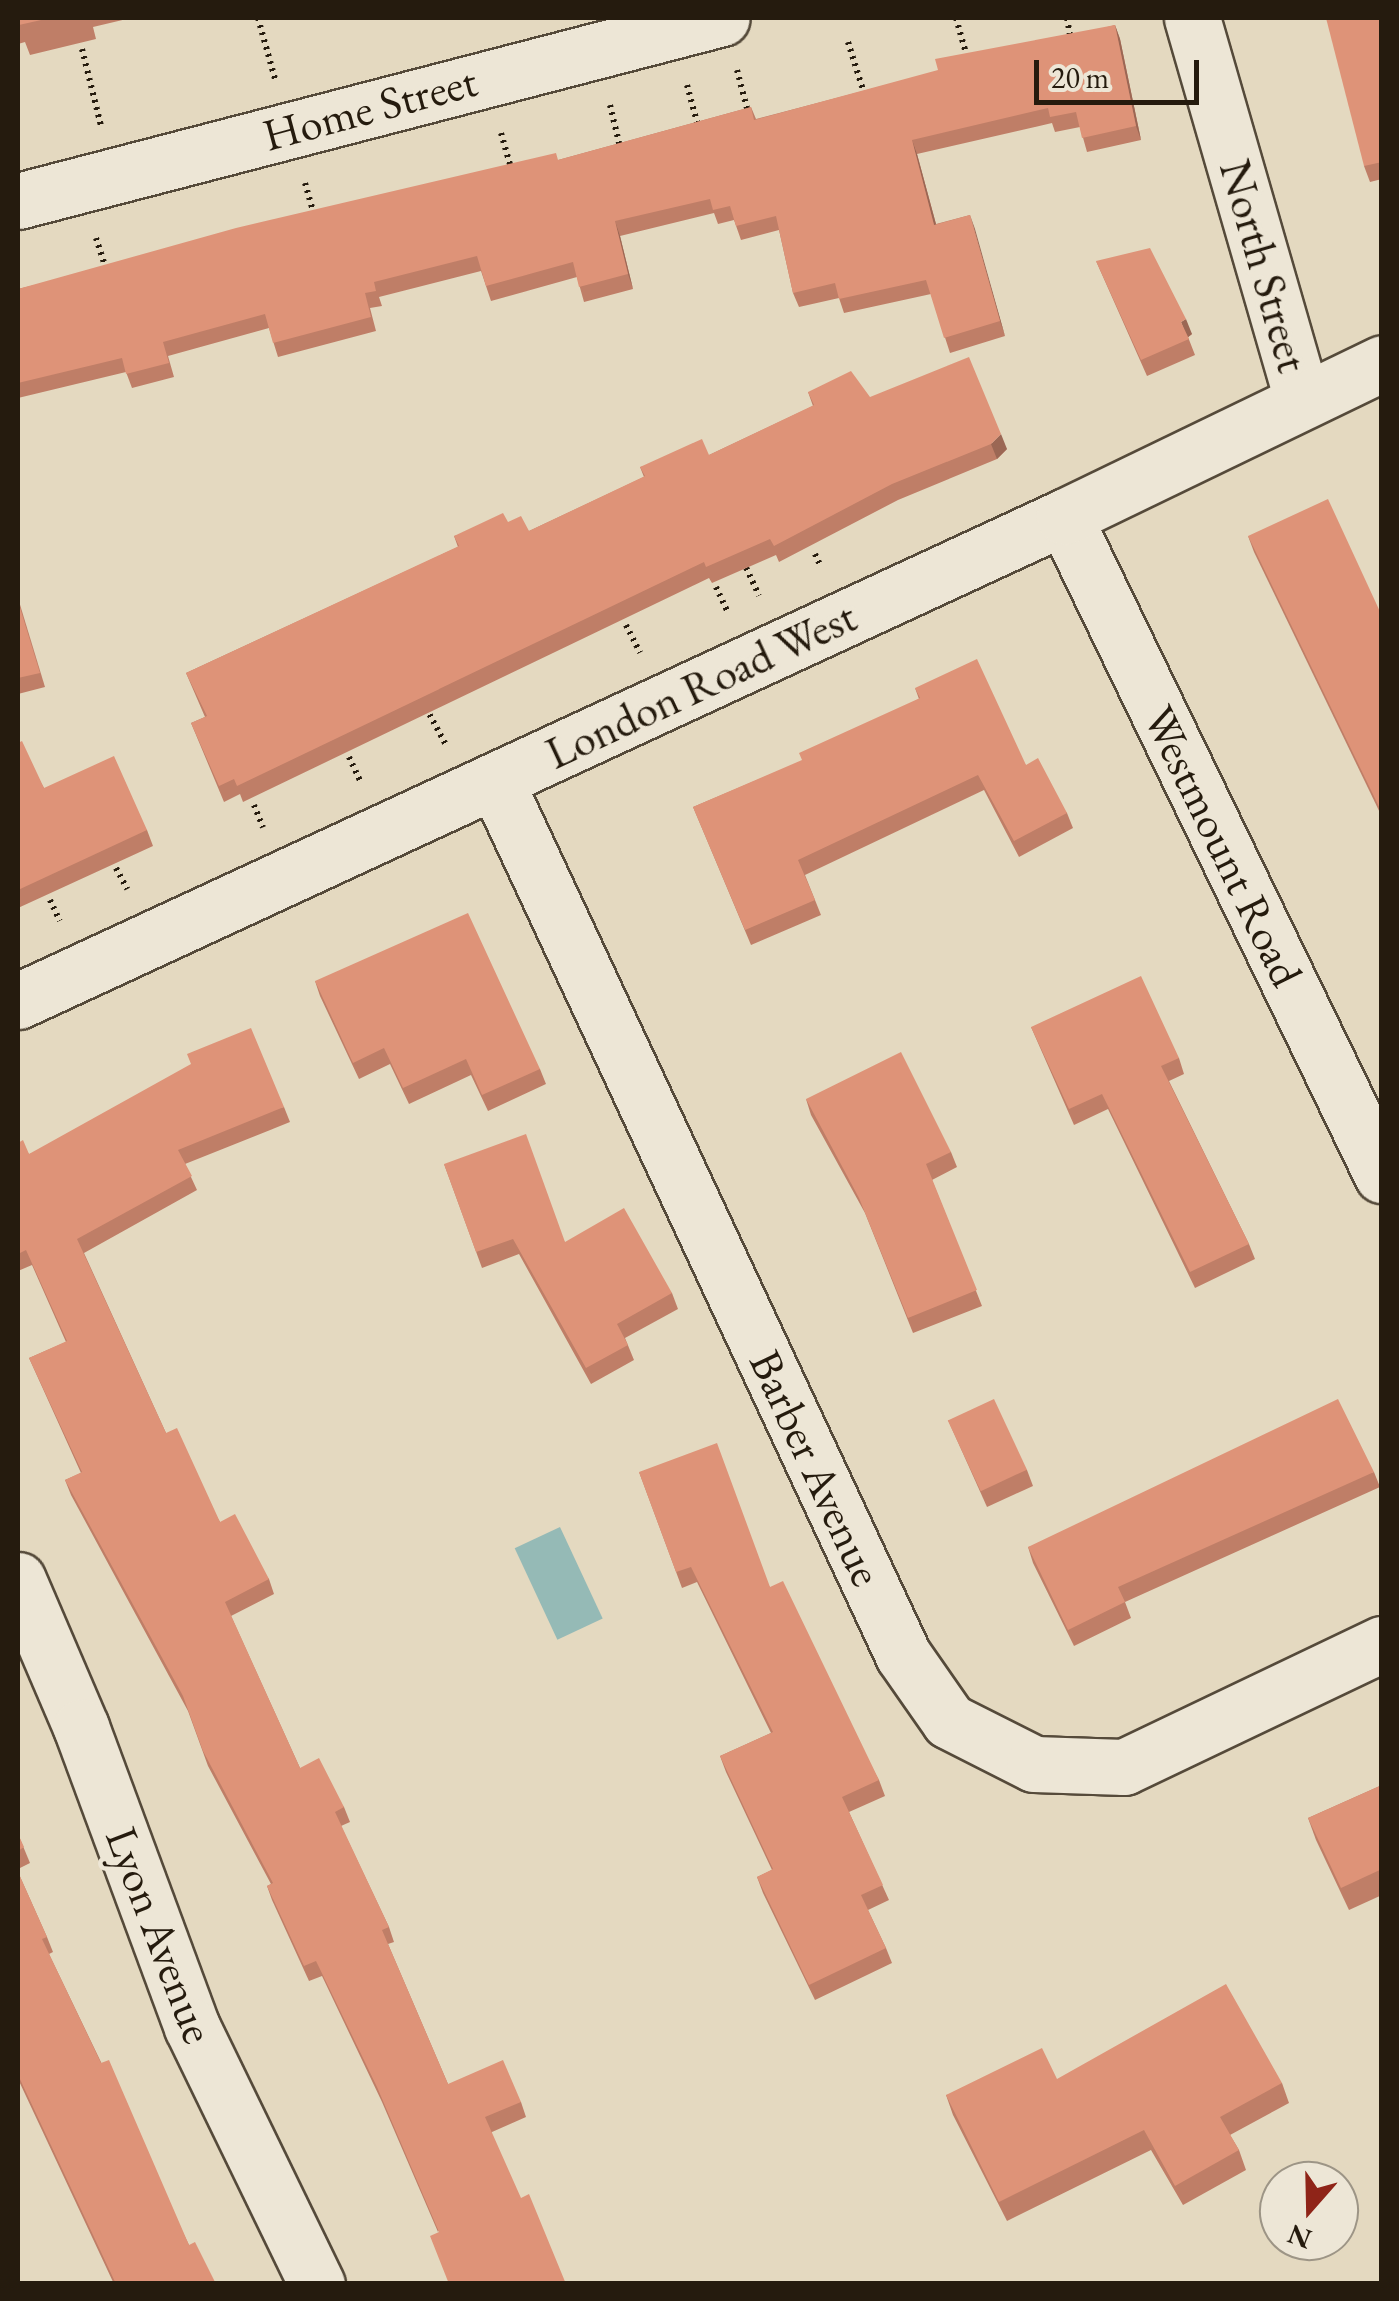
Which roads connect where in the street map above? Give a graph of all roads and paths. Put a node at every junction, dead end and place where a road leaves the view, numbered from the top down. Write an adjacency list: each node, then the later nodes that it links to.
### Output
1 (722, 18): 17 (street, Home Street)
2 (956, 18): 8 (path)
3 (1067, 18): 5 (path)
4 (1192, 18): 25 (street, North Street)
5 (1072, 41)
6 (848, 42): 11 (path)
7 (82, 50): 17 (path)
8 (968, 61)
9 (737, 70): 13 (path)
10 (687, 85): 14 (path)
11 (863, 90)
12 (610, 104): 16 (path)
13 (750, 117)
14 (698, 128)
15 (500, 132): 18 (path)
16 (622, 152)
17 (114, 175): 20 (street, Home Street)
18 (513, 175)
19 (305, 182): 21 (path)
20 (18, 200)
21 (314, 215)
22 (96, 238): 23 (path)
23 (106, 270)
24 (1382, 363): 25 (street, London Road West)
25 (1302, 399): 26 (street, London Road West)
26 (1064, 517): 38 (street, London Road West); 47 (street, Westmount Road)
27 (814, 554): 29 (path)
28 (742, 560): 31 (path)
29 (820, 567)
30 (716, 588): 32 (path)
31 (759, 595)
32 (726, 611)
33 (626, 625): 34 (path)
34 (640, 654)
35 (426, 707): 36 (path)
36 (446, 746)
37 (348, 757): 39 (path)
38 (496, 782): 46 (street, London Road West); 49 (street, Barber Avenue)
39 (362, 784)
40 (254, 805): 41 (path)
41 (264, 830)
42 (116, 868): 43 (path)
43 (130, 896)
44 (50, 900): 45 (path)
45 (62, 927)
46 (18, 1002)
47 (1382, 1175)
48 (18, 1580): 50 (street, Lyon Avenue)
49 (1382, 1644)
50 (317, 2284)

